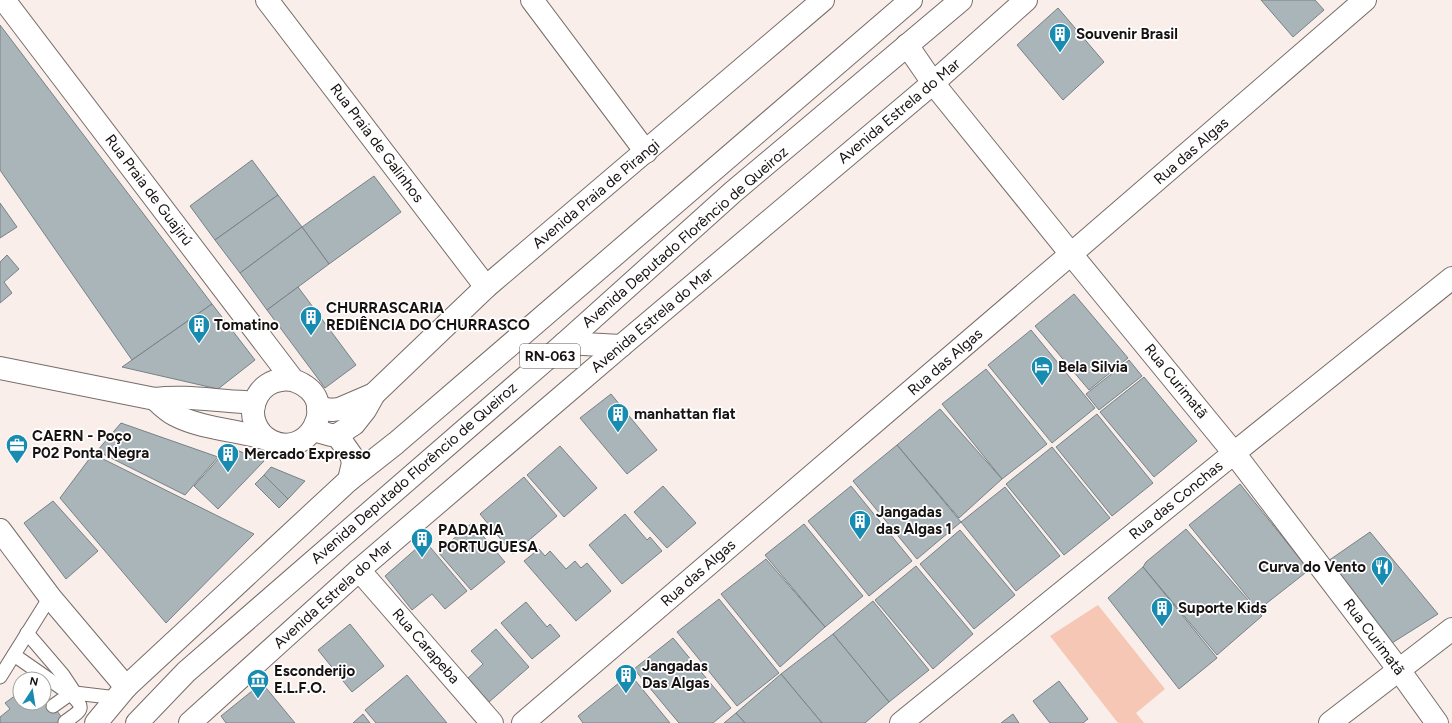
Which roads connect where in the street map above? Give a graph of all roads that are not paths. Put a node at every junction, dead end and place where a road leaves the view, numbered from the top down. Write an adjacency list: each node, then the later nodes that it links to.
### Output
1 (4, 0): 18 (street, Rua Praia de Guajirú)
2 (267, 0): 14 (street, Rua Praia de Galinhos)
3 (532, 0): 11 (street)
4 (823, 0): 11 (street, Avenida Praia de Pirangi)
5 (911, 0): 27 (street, Avenida Deputado Florêncio de Queiroz / RN-063)
6 (961, 0): 9 (street, Avenida Deputado Florêncio de Queiroz / RN-063)
7 (1026, 0): 10 (street, Avenida Estrela do Mar)
8 (1366, 0): 12 (street, Rua das Algas)
9 (907, 45): 10 (street, Rua Curimatã); 15 (street, Avenida Deputado Florêncio de Queiroz / RN-063)
10 (933, 83): 12 (street, Rua Curimatã); 16 (street, Avenida Estrela do Mar)
11 (646, 152): 14 (street, Avenida Praia de Pirangi)
12 (1071, 254): 26 (street, Rua Curimatã); 46 (street, Rua das Algas)
13 (1452, 278): 26 (street, Rua das Conchas)
14 (486, 287): 19 (street, Avenida Praia de Pirangi)
15 (565, 343): 16 (street); 41 (street, Avenida Deputado Florêncio de Queiroz / RN-063)
16 (621, 346): 29 (street, Avenida Estrela do Mar)
17 (0, 368): 20 (street)
18 (293, 380): 21 (street); 22 (street)
19 (374, 394): 22 (street, Avenida Praia de Pirangi); 24 (street, Avenida Praia de Pirangi)
20 (155, 399): 21 (street); 25 (street)
21 (254, 405): 25 (street)
22 (318, 408): 23 (street)
23 (313, 430): 24 (street); 25 (street)
24 (337, 435): 27 (street)
25 (267, 439)
26 (1234, 453): 34 (street, Rua Curimatã); 47 (street, Rua das Conchas)
27 (349, 480): 39 (street, Avenida Deputado Florêncio de Queiroz / RN-063)
28 (0, 530): 30 (street)
29 (359, 570): 44 (street, Avenida Estrela do Mar); 45 (street, Rua Carapeba)
30 (50, 597): 32 (lane); 39 (street)
31 (1452, 629): 34 (street)
32 (27, 633): 33 (lane); 38 (lane)
33 (14, 655): 35 (lane); 36 (lane)
34 (1399, 670): 48 (street); 49 (street, Rua Curimatã)
35 (32, 671)
36 (0, 677)
37 (52, 686): 38 (lane)
38 (73, 693): 39 (lane); 40 (lane); 42 (lane)
39 (122, 693): 43 (street, RN-063)
40 (53, 706)
41 (140, 719)
42 (65, 722)
43 (96, 723)
44 (190, 723)
45 (492, 723)
46 (523, 723)
47 (901, 723)
48 (1330, 723)
49 (1437, 723)

